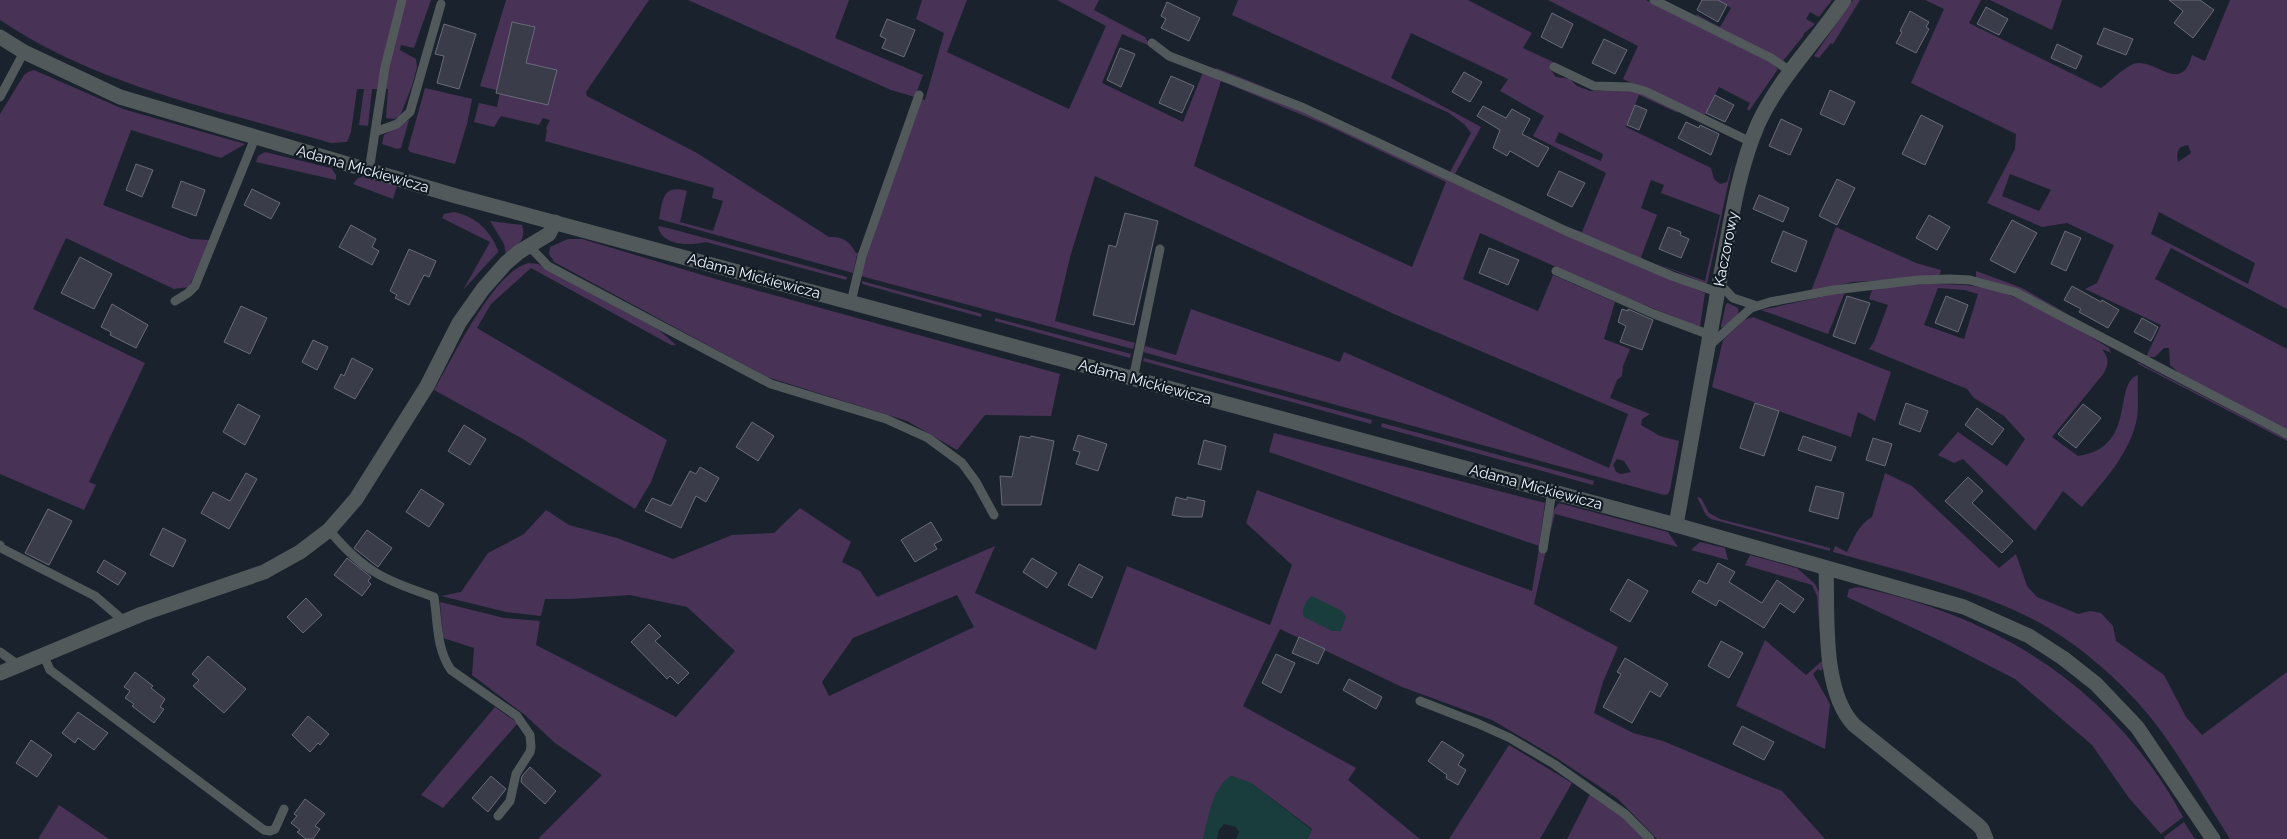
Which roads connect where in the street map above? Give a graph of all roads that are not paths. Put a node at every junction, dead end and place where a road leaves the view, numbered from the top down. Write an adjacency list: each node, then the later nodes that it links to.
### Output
1 (402, 0): 12 (lane)
2 (1654, 0): 9 (lane)
3 (1844, 0): 9 (street, Kaczorowy)
4 (441, 4): 12 (lane)
5 (0, 36): 7 (street, Adama Mickiewicza)
6 (1152, 43): 20 (lane)
7 (24, 52): 11 (lane); 13 (street, Adama Mickiewicza)
8 (1554, 67): 14 (lane)
9 (1790, 71): 14 (street, Kaczorowy)
10 (919, 95): 22 (lane)
11 (0, 97)
12 (375, 132): 15 (lane)
13 (255, 138): 15 (street, Adama Mickiewicza); 21 (lane)
14 (1751, 142): 20 (street, Kaczorowy)
15 (369, 171): 16 (street, Adama Mickiewicza)
16 (555, 222): 17 (street); 22 (street, Adama Mickiewicza)
17 (529, 246): 28 (lane); 30 (street)
18 (1160, 249): 25 (lane)
19 (1556, 272): 24 (lane)
20 (1718, 287): 23 (lane); 24 (street, Kaczorowy)
21 (175, 301)
22 (851, 302): 25 (street, Adama Mickiewicza)
23 (1757, 306): 24 (lane); 26 (lane)
24 (1708, 341): 29 (street, Kaczorowy)
25 (1133, 379): 27 (street, Adama Mickiewicza)
26 (2287, 434)
27 (1552, 492): 29 (street, Adama Mickiewicza); 32 (lane)
28 (994, 516)
29 (1676, 525): 33 (street, Adama Mickiewicza)
30 (329, 530): 34 (street); 41 (lane)
31 (0, 545): 34 (lane)
32 (1543, 549)
33 (1826, 568): 43 (street); 44 (street, Adama Mickiewicza)
34 (125, 622): 36 (street)
35 (0, 652): 37 (lane)
36 (42, 654): 37 (street); 40 (lane)
37 (18, 665): 38 (street)
38 (0, 673)
39 (1420, 701): 42 (lane)
40 (284, 809)
41 (498, 816)
42 (1650, 839)
43 (1986, 839)
44 (2213, 839)

